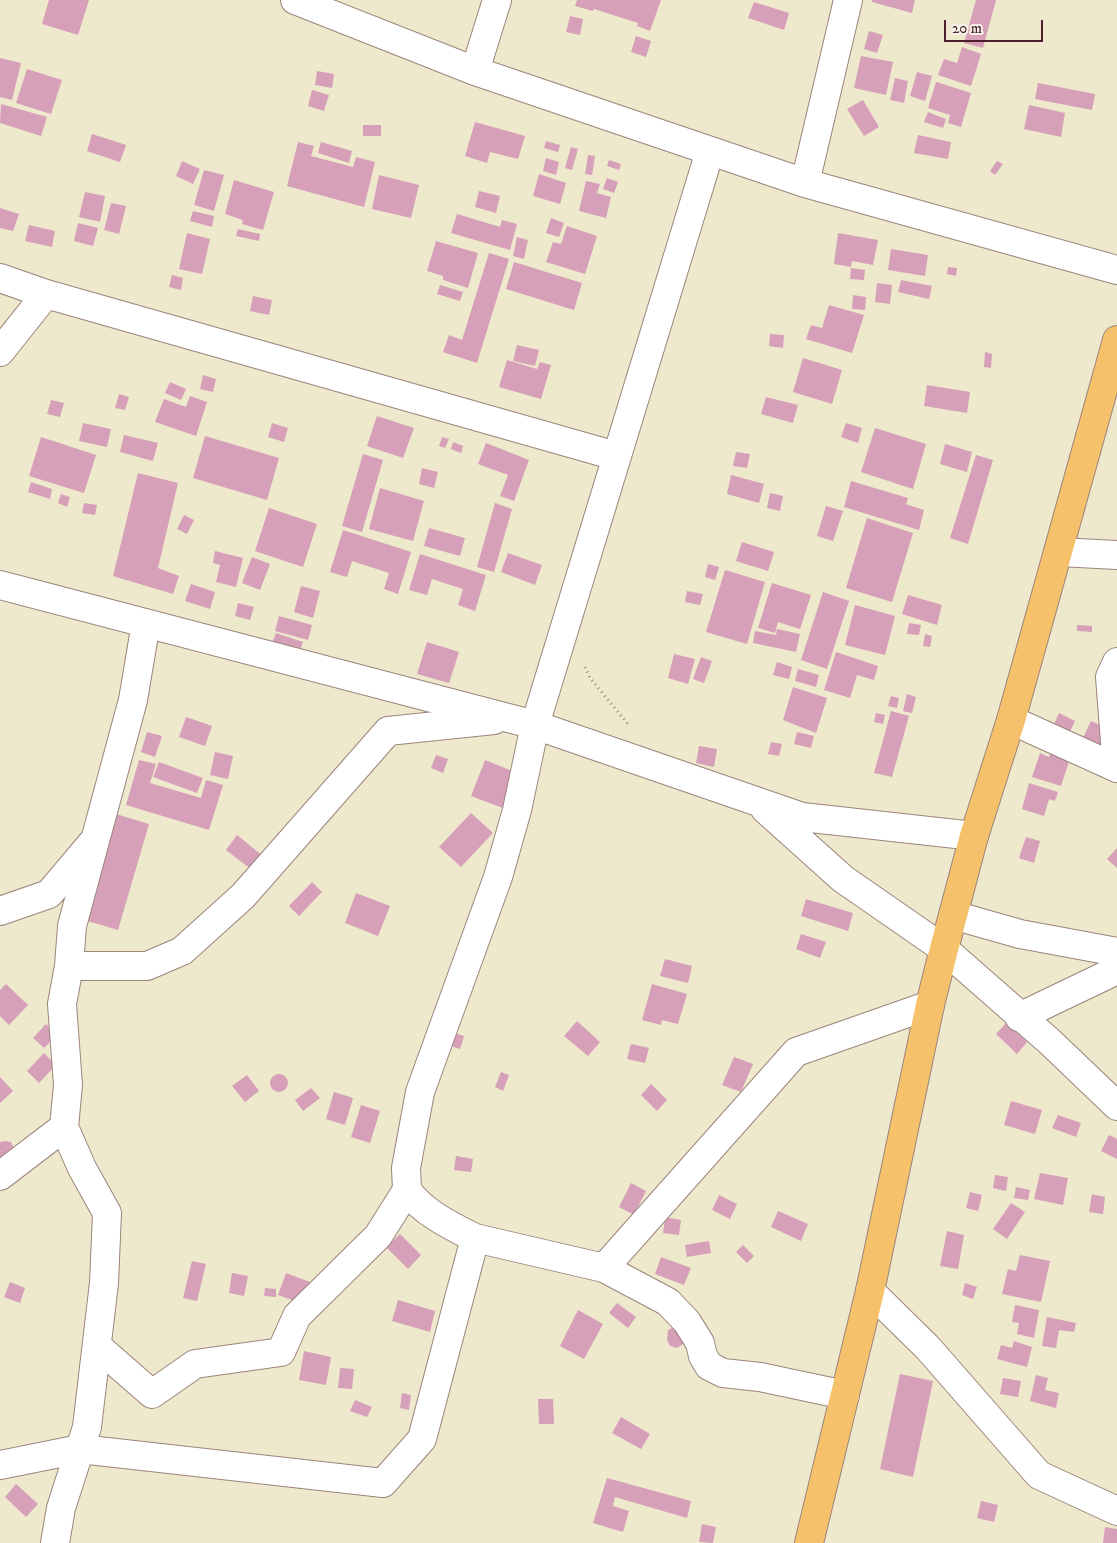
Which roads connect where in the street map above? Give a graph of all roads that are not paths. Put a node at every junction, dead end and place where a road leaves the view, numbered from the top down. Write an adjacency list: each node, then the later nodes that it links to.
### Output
1 (295, 0): 4 (street)
2 (497, 0): 4 (street)
3 (848, 0): 6 (street)
4 (475, 71): 5 (street)
5 (710, 151): 6 (street); 12 (street)
6 (805, 183): 7 (street)
7 (1117, 270)
8 (0, 278): 9 (street)
9 (46, 294): 11 (street); 12 (street)
10 (1117, 340): 13 (main road)
11 (0, 352)
12 (616, 456): 19 (street)
13 (1059, 552): 14 (street); 18 (main road)
14 (1117, 555)
15 (0, 585): 16 (street)
16 (146, 623): 19 (street); 22 (street)
17 (1117, 662): 20 (street)
18 (1011, 720): 20 (street); 23 (main road)
19 (523, 722): 21 (street); 28 (street); 35 (street)
20 (1117, 768)
21 (756, 801): 23 (street); 26 (street)
22 (98, 835): 24 (street); 28 (street)
23 (974, 836): 25 (main road)
24 (0, 911)
25 (953, 914): 26 (main road); 27 (street)
26 (944, 949): 30 (main road); 31 (street)
27 (1117, 952)
28 (69, 966): 33 (street)
29 (1117, 970): 31 (street)
30 (930, 1005): 37 (street); 38 (main road)
31 (1019, 1017): 32 (street)
32 (1116, 1102)
33 (64, 1127): 34 (street); 39 (street)
34 (0, 1176)
35 (408, 1190): 36 (street); 39 (street)
36 (475, 1238): 37 (street); 41 (street)
37 (604, 1268): 40 (street)
38 (870, 1292): 40 (main road); 43 (street)
39 (97, 1346): 41 (street)
40 (845, 1395): 45 (main road)
41 (80, 1449): 42 (street); 44 (street)
42 (0, 1465)
43 (1117, 1511)
44 (55, 1543)
45 (809, 1543)

